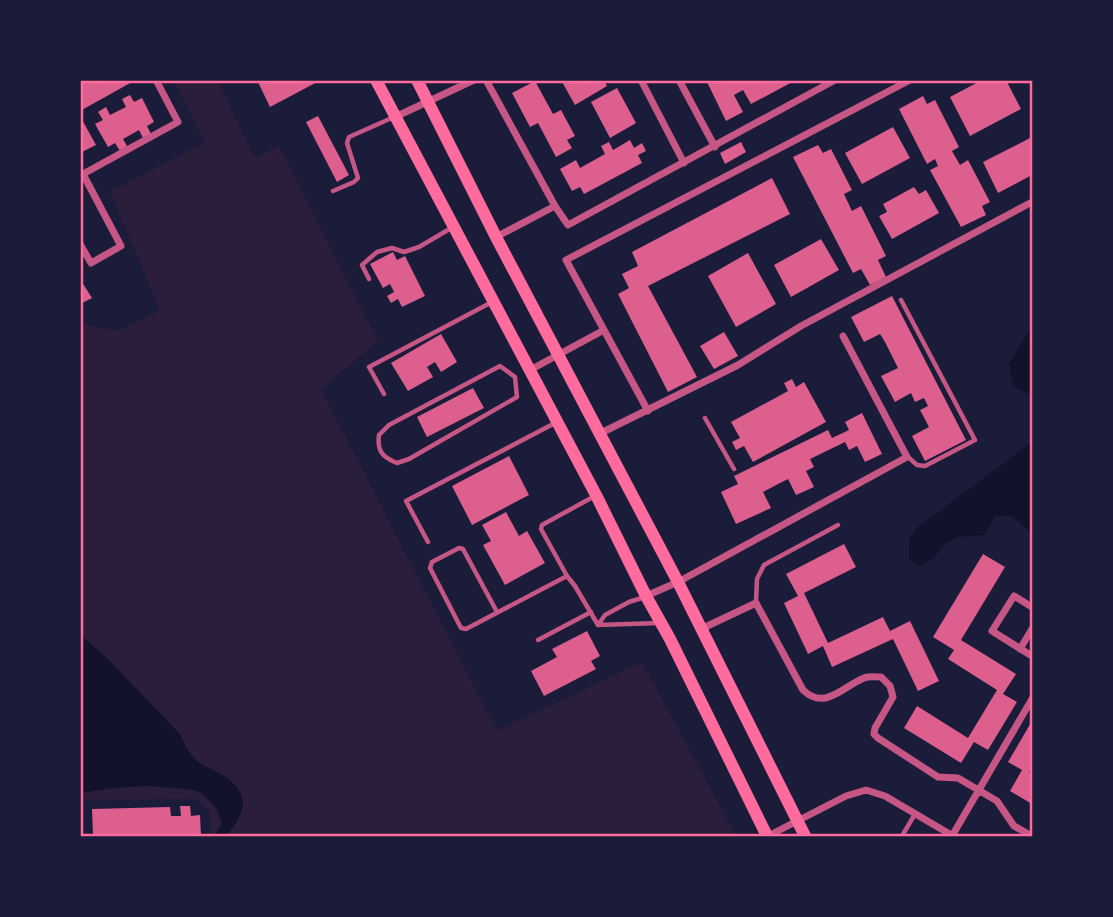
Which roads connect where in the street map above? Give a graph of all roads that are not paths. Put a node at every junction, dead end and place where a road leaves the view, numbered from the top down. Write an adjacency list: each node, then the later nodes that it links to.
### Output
1 (156, 80): 21 (street)
2 (376, 80): 13 (main road)
3 (417, 80): 12 (main road)
4 (474, 80): 12 (street)
5 (486, 80): 18 (street)
6 (641, 80): 15 (street)
7 (679, 80): 14 (street)
8 (813, 80): 11 (street)
9 (835, 80): 11 (street)
10 (910, 80): 25 (street)
11 (818, 90): 14 (street)
12 (428, 102): 13 (street); 20 (main road)
13 (395, 117): 16 (lane); 19 (main road)
14 (715, 147): 15 (street)
15 (684, 163): 18 (street)
16 (333, 191)
17 (1032, 202): 31 (street)
18 (555, 206): 20 (street)
19 (453, 227): 22 (lane); 24 (main road)
20 (496, 237): 27 (main road)
21 (80, 244)
22 (369, 279)
23 (901, 300): 35 (lane)
24 (493, 301): 28 (main road); 30 (lane)
25 (604, 330): 27 (street); 31 (street)
26 (843, 336): 35 (street)
27 (558, 355): 28 (street); 34 (main road)
28 (530, 370): 29 (lane); 33 (main road)
29 (515, 377): 29 (lane)
30 (384, 394)
31 (648, 411): 34 (street)
32 (705, 418): 36 (lane)
33 (557, 422): 37 (main road); 39 (lane)
34 (599, 434): 41 (main road)
35 (907, 457): 41 (street)
36 (734, 469)
37 (596, 495): 40 (lane); 42 (main road)
38 (838, 525): 43 (lane)
39 (428, 542)
40 (567, 576): 45 (lane); 46 (lane)
41 (678, 582): 42 (street); 49 (main road)
42 (646, 597): 47 (main road); 48 (lane)
43 (756, 603): 49 (street); 55 (street)
44 (1032, 607): 52 (street)
45 (497, 612): 45 (lane)
46 (591, 612): 48 (lane); 51 (lane)
47 (661, 623): 48 (lane); 58 (main road)
48 (598, 625)
49 (701, 629): 57 (main road)
50 (1032, 629): 52 (street)
51 (538, 640)
52 (1020, 649): 53 (street)
53 (1032, 656)
54 (1032, 699): 55 (street)
55 (978, 791): 61 (street); 62 (street)
56 (915, 814): 57 (street); 60 (lane); 61 (street)
57 (797, 821): 58 (street); 59 (main road)
58 (767, 836)
59 (805, 836)
60 (902, 836)
61 (952, 836)
62 (1032, 836)

